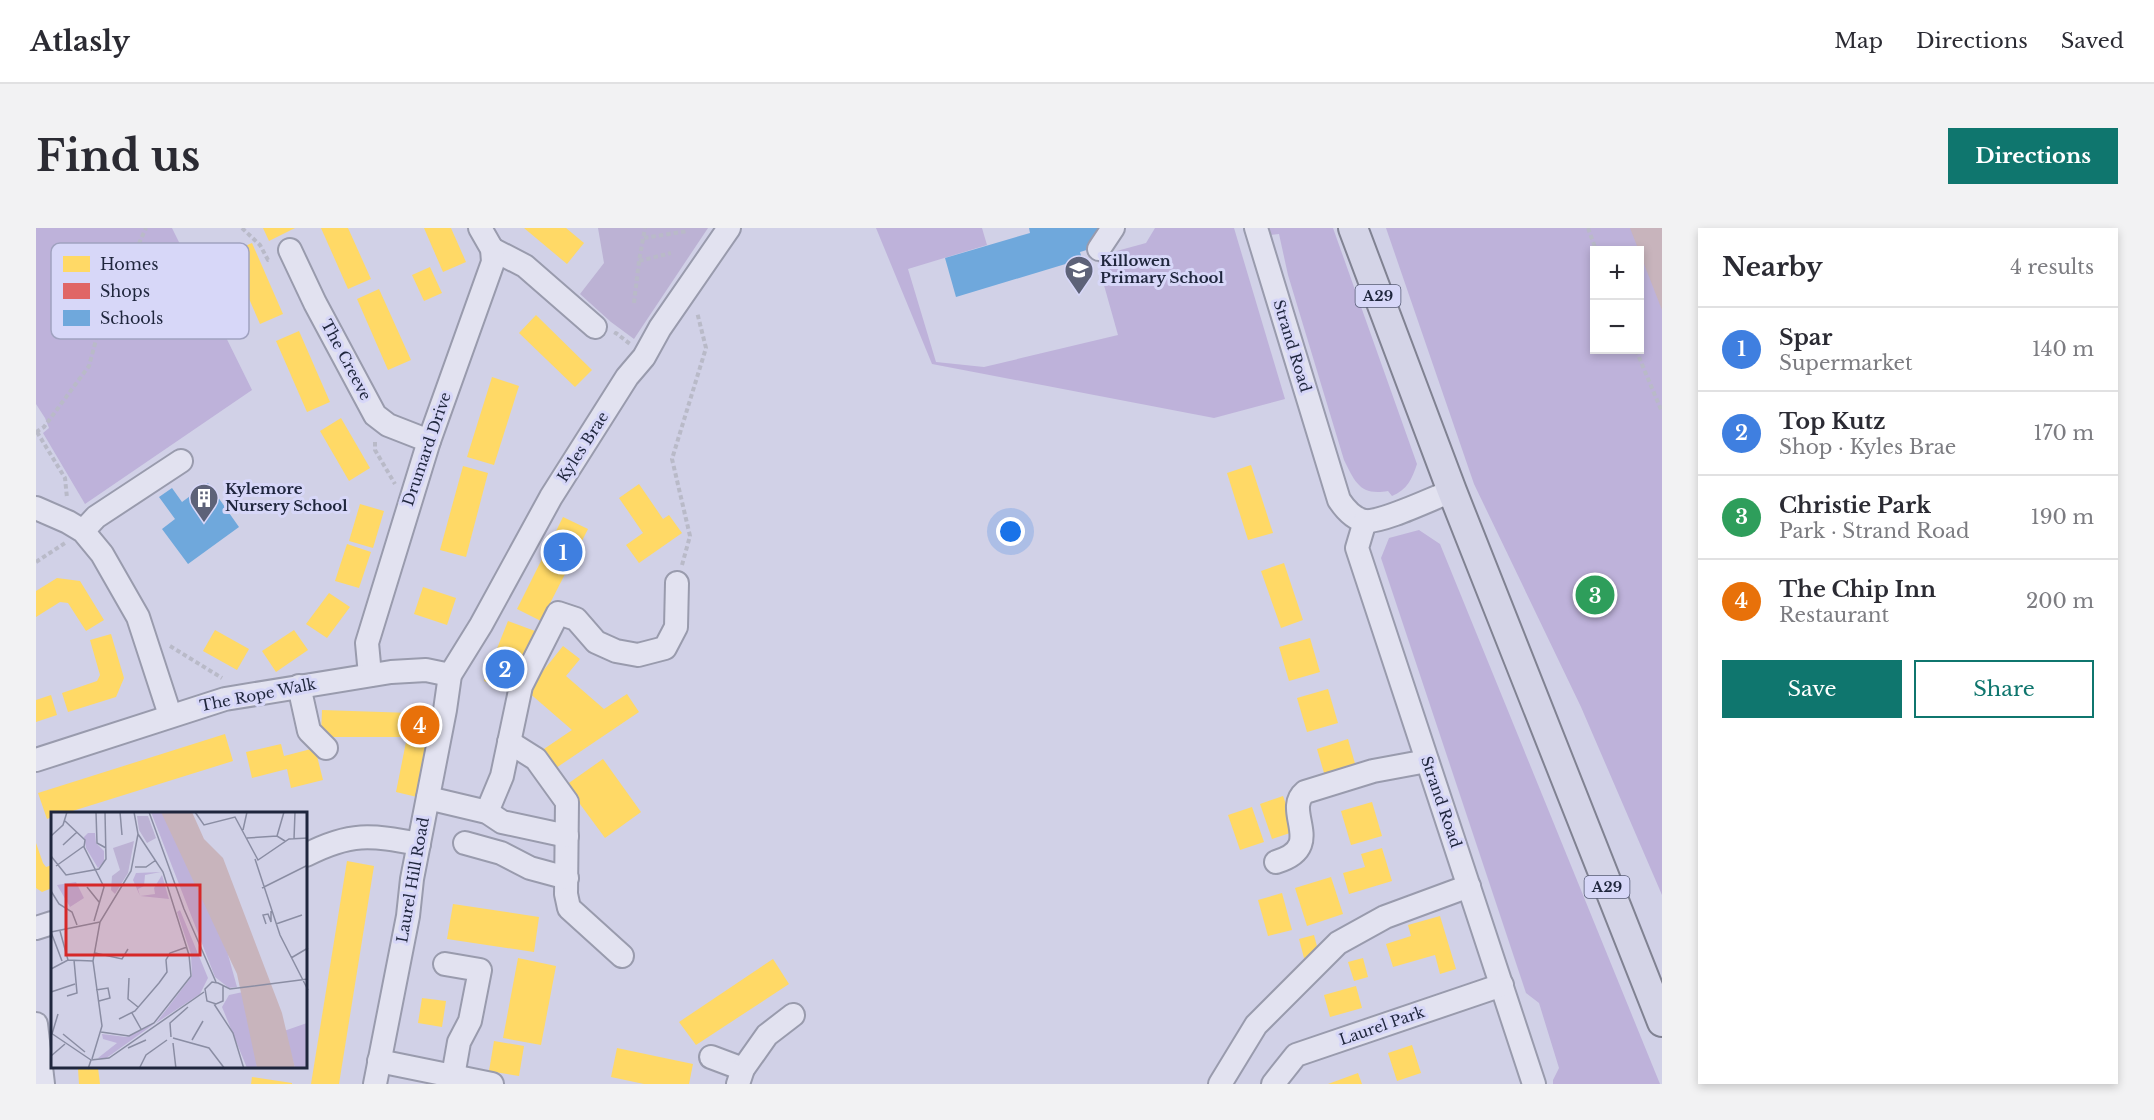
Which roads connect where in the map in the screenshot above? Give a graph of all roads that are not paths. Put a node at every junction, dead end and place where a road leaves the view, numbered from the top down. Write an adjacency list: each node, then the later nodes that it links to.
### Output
1 (480, 228): 6 (street)
2 (729, 228): 18 (street, Kyles Brae)
3 (1113, 228): 7 (street)
4 (1256, 228): 14 (street, Strand Road)
5 (1353, 228): 12 (main road, A29)
6 (492, 249): 9 (street); 10 (street, Drumard Drive)
7 (1099, 249)
8 (290, 250): 10 (street, The Creeve)
9 (602, 334)
10 (429, 441): 17 (street, Drumard Drive)
11 (181, 461): 15 (street)
12 (1452, 491): 14 (street); 40 (main road, A29)
13 (36, 508): 15 (street)
14 (1365, 521): 24 (street, Strand Road)
15 (76, 527): 20 (street)
16 (678, 583): 21 (street)
17 (370, 675): 18 (street, The Rope Walk); 19 (street, The Rope Walk)
18 (450, 675): 25 (street, Laurel Hill Road)
19 (299, 686): 20 (street, The Rope Walk); 22 (street)
20 (170, 715): 23 (street, The Rope Walk)
21 (509, 742): 26 (street); 27 (street)
22 (326, 748)
23 (36, 760)
24 (1427, 761): 31 (street); 33 (street, Strand Road)
25 (428, 798): 26 (street); 28 (street, Laurel Hill Road)
26 (487, 812): 27 (street)
27 (567, 836): 32 (street)
28 (419, 843): 30 (street); 43 (street, Laurel Hill Road)
29 (465, 843): 32 (street)
30 (308, 854)
31 (1276, 862)
32 (567, 878): 36 (street)
33 (1469, 886): 38 (street, Strand Road); 49 (street)
34 (51, 923): 35 (street)
35 (36, 928)
36 (622, 956)
37 (445, 964): 45 (street)
38 (1502, 986): 50 (street, Laurel Park); 51 (street, Strand Road)
39 (793, 1015): 44 (street)
40 (1662, 1022)
41 (36, 1024): 46 (street)
42 (711, 1057): 44 (street)
43 (379, 1061): 45 (street); 47 (street, Laurel Hill Road)
44 (741, 1076)
45 (460, 1079): 48 (street)
46 (44, 1084)
47 (375, 1084)
48 (492, 1084)
49 (1220, 1084)
50 (1273, 1084)
51 (1534, 1084)

